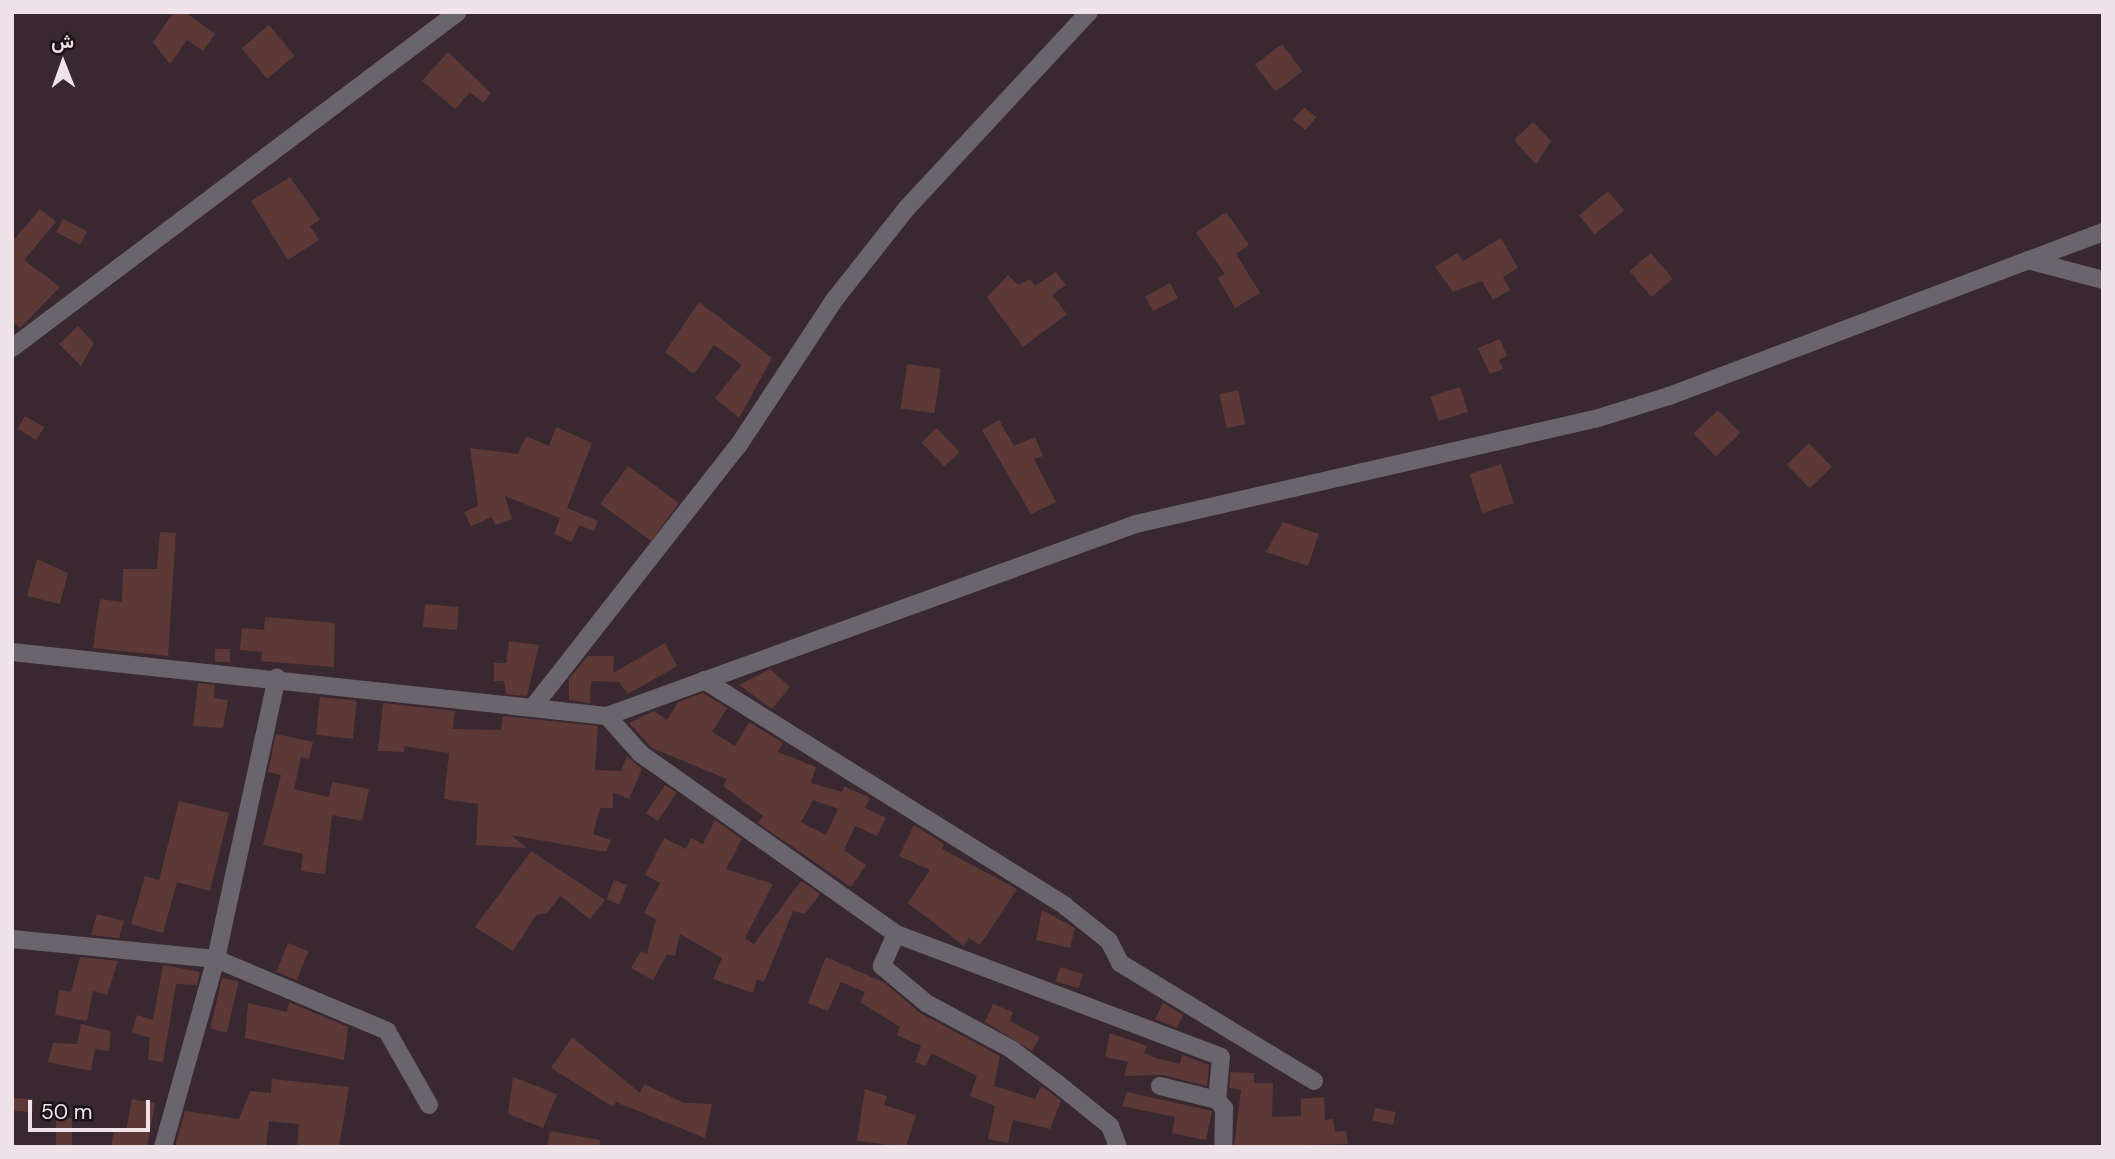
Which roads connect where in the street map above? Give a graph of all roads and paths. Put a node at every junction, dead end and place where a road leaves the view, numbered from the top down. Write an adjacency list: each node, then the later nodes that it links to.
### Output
1 (458, 12): 6 (street)
2 (1089, 12): 10 (street)
3 (2103, 232): 4 (street)
4 (2028, 260): 5 (street); 9 (street)
5 (2103, 280)
6 (12, 348)
7 (12, 652): 8 (street)
8 (276, 678): 10 (street); 14 (street)
9 (704, 680): 11 (street); 15 (street)
10 (533, 707): 11 (street)
11 (607, 716): 12 (street)
12 (896, 934): 17 (street); 20 (street)
13 (12, 939): 14 (street)
14 (216, 959): 18 (street); 19 (street)
15 (1314, 1081)
16 (1160, 1086): 17 (street)
17 (1217, 1100): 21 (street)
18 (429, 1105)
19 (163, 1147)
20 (1118, 1147)
21 (1223, 1147)

